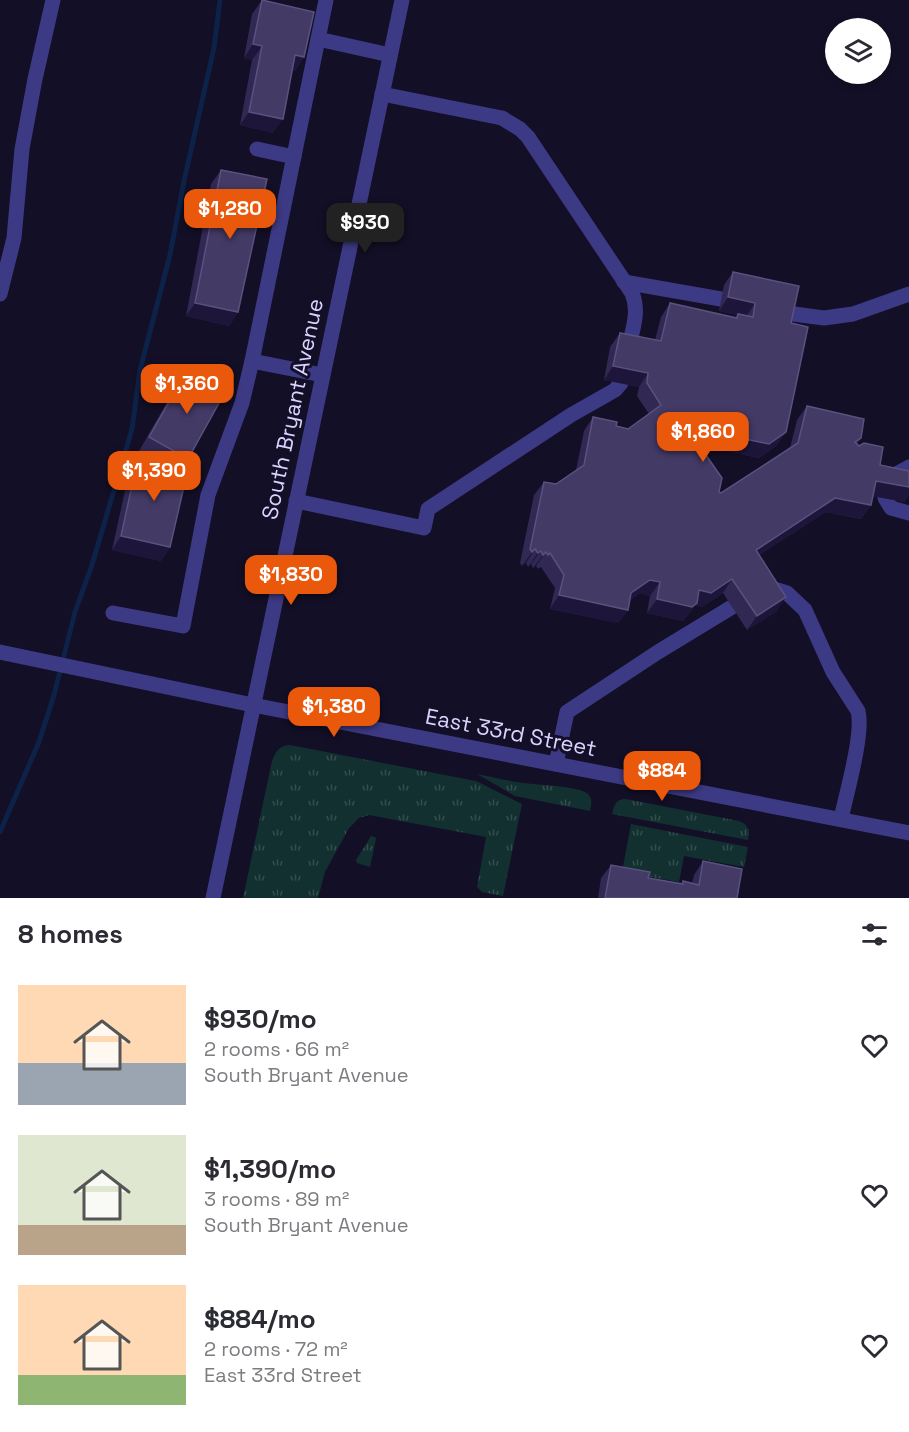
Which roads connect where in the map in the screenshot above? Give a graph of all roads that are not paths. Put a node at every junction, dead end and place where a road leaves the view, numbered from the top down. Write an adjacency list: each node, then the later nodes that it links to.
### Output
1 (53, 0): 10 (street)
2 (326, 0): 4 (street)
3 (402, 0): 5 (street, South Bryant Avenue)
4 (318, 39): 5 (street); 8 (street)
5 (390, 55): 6 (street, South Bryant Avenue)
6 (382, 94): 9 (street); 16 (street, South Bryant Avenue)
7 (257, 149): 8 (street)
8 (294, 156): 15 (street)
9 (624, 282): 12 (street); 14 (street)
10 (0, 294)
11 (909, 294): 13 (street)
12 (721, 299)
13 (786, 313)
14 (628, 350)
15 (252, 361): 16 (street); 25 (street)
16 (322, 375): 21 (street, South Bryant Avenue)
17 (621, 383): 21 (street)
18 (909, 467): 19 (street)
19 (889, 483)
20 (885, 498): 22 (street)
21 (296, 501): 27 (street, South Bryant Avenue)
22 (909, 513)
23 (763, 589): 29 (street)
24 (732, 607): 28 (street)
25 (113, 613)
26 (0, 652): 27 (street, East 33rd Street)
27 (253, 705): 28 (street, East 33rd Street); 31 (street, South Bryant Avenue)
28 (556, 764): 29 (street, East 33rd Street)
29 (841, 819): 30 (street, East 33rd Street)
30 (909, 833)
31 (213, 898)

